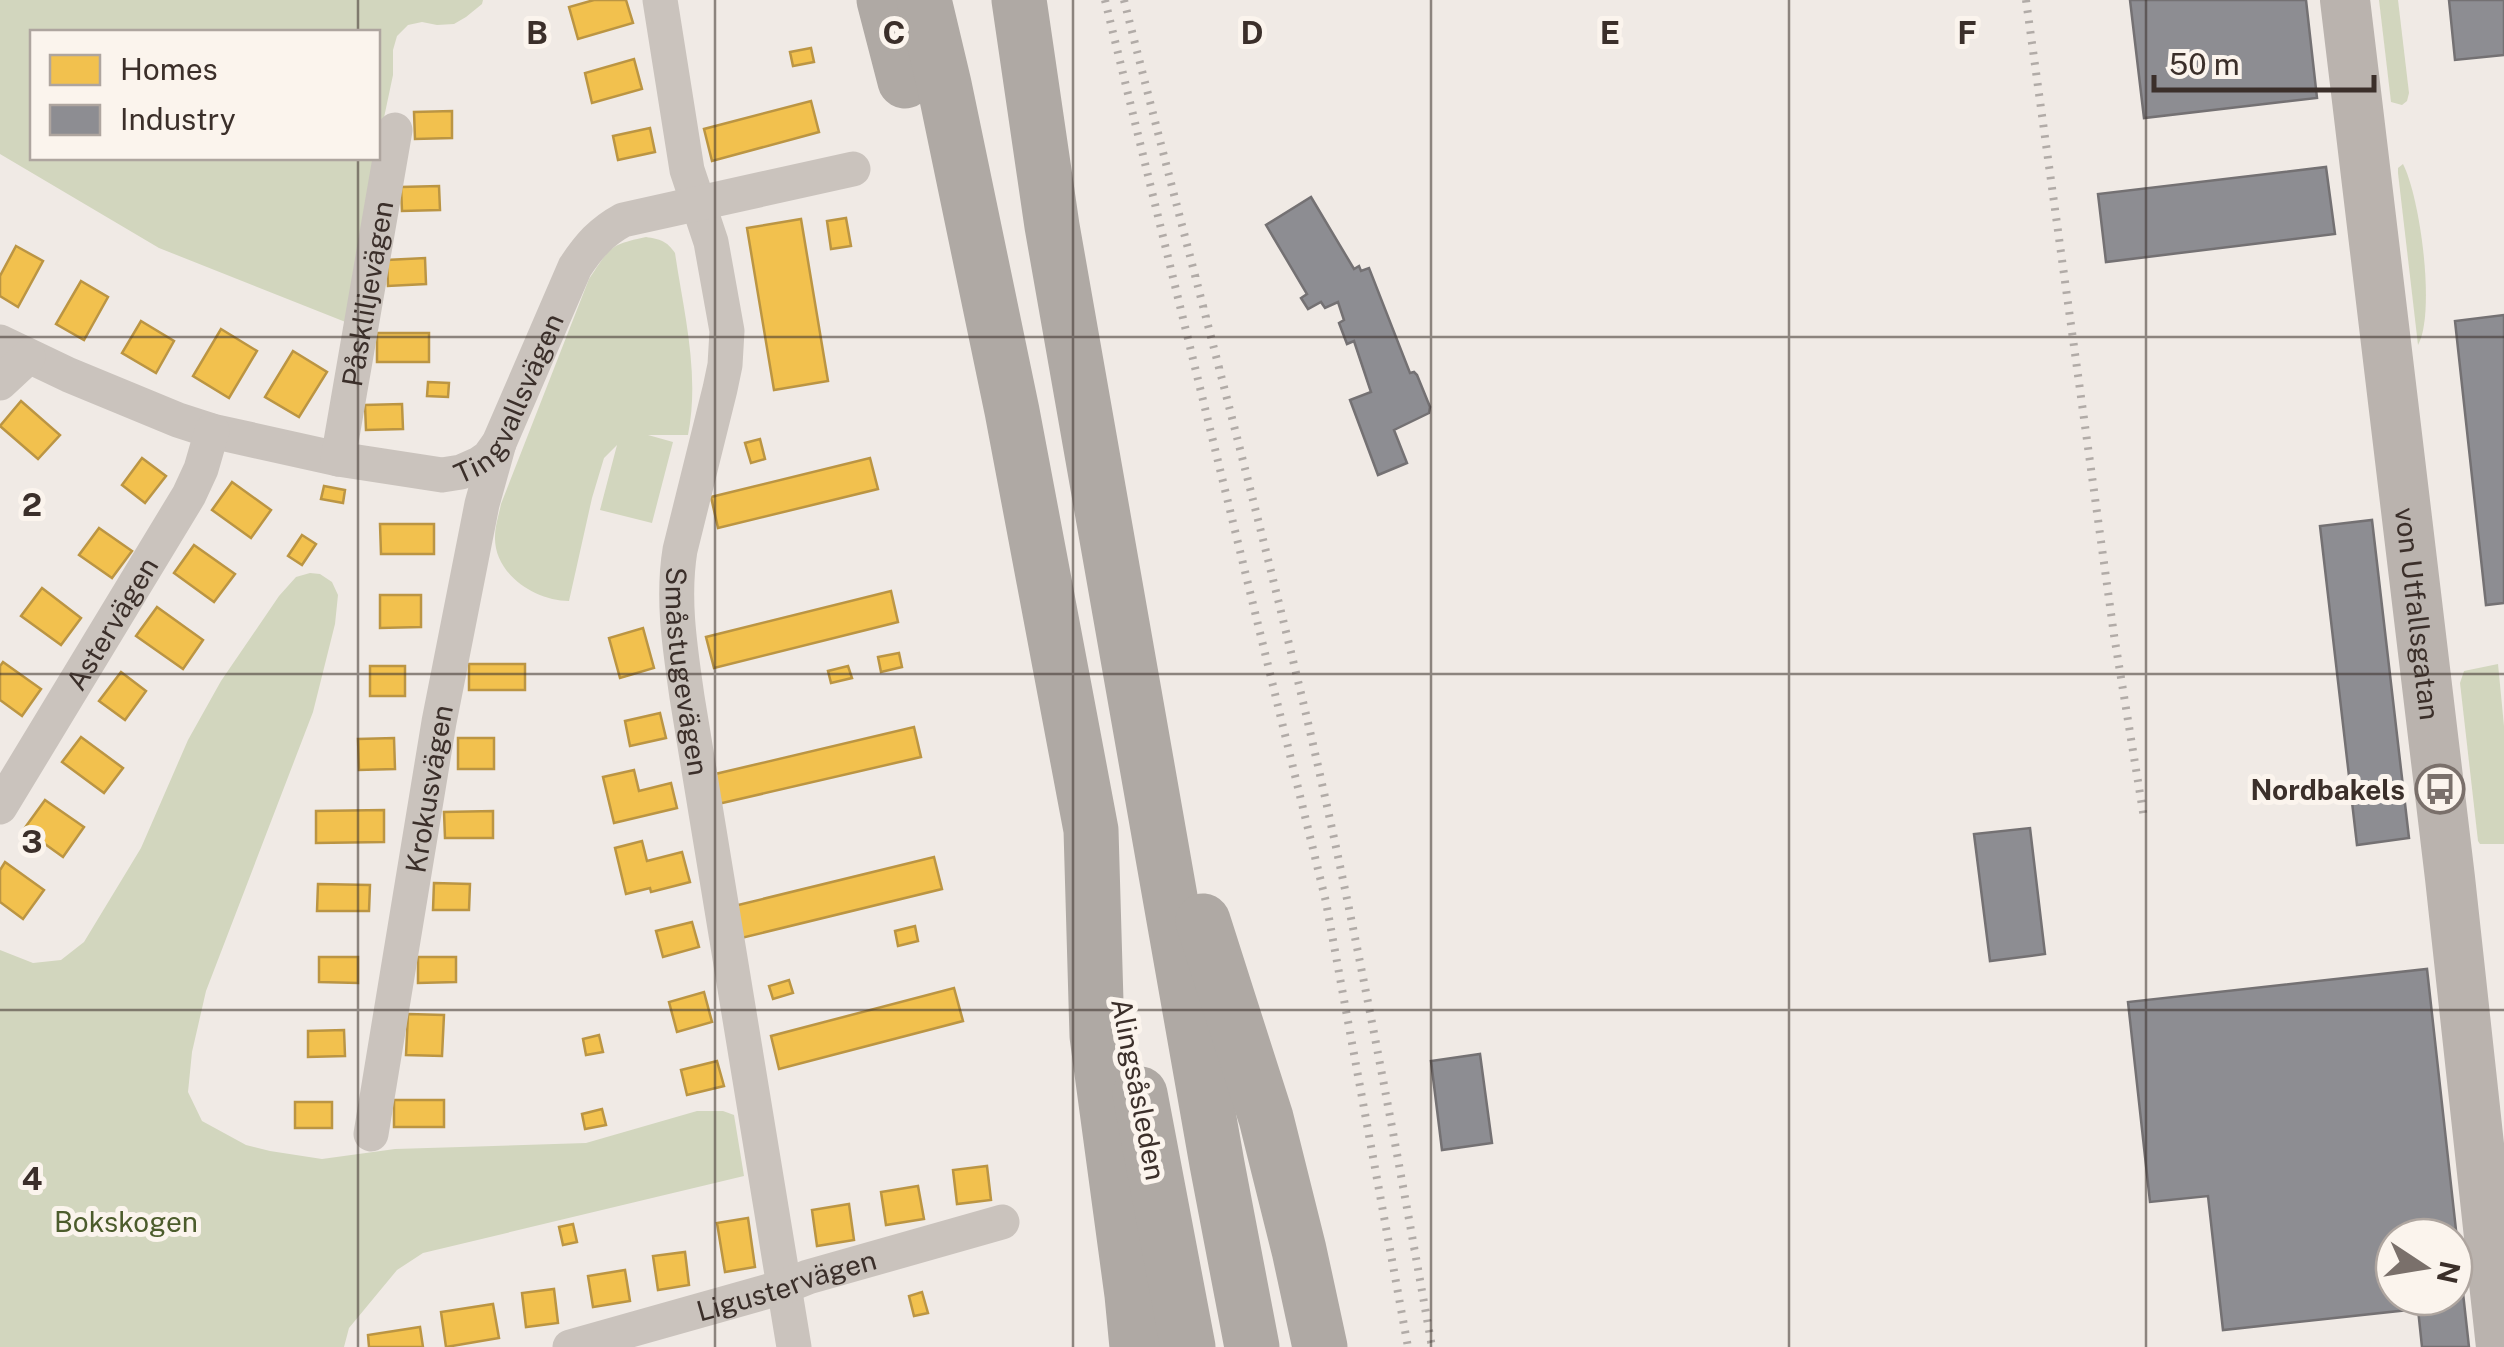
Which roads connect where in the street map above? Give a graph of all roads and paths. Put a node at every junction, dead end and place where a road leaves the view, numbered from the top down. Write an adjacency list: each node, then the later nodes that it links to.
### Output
1 (660, 0): 10 (street, Småstugevägen)
2 (884, 0): 13 (highway)
3 (924, 0): 13 (highway)
4 (993, 0): 9 (highway)
5 (1019, 0): 9 (highway)
6 (2345, 0): 29 (street, von Utfallsgatan)
7 (396, 130): 16 (street, Påskliljevägen)
8 (853, 169): 10 (street, Tingvallsvägen)
9 (1048, 197): 17 (highway)
10 (699, 205): 15 (street, Tingvallsvägen); 22 (street, Småstugevägen)
11 (14, 349): 12 (street); 14 (street, Tingvallsvägen)
12 (0, 383)
13 (1012, 412): 19 (highway)
14 (212, 431): 16 (street, Tingvallsvägen); 18 (street, Astervägen)
15 (500, 443): 16 (street, Tingvallsvägen); 20 (street, Krokusvägen)
16 (338, 459)
17 (1141, 727): 27 (highway); 28 (highway)
18 (0, 808)
19 (1090, 830): 25 (highway); 26 (highway, Alingsåsleden)
20 (370, 1134)
21 (1002, 1222): 22 (street, Ligustervägen)
22 (783, 1287): 23 (street, Ligustervägen); 24 (street, Småstugevägen)
23 (570, 1347)
24 (794, 1347)
25 (1137, 1347)
26 (1188, 1347)
27 (1252, 1347)
28 (1320, 1347)
29 (2501, 1347)

